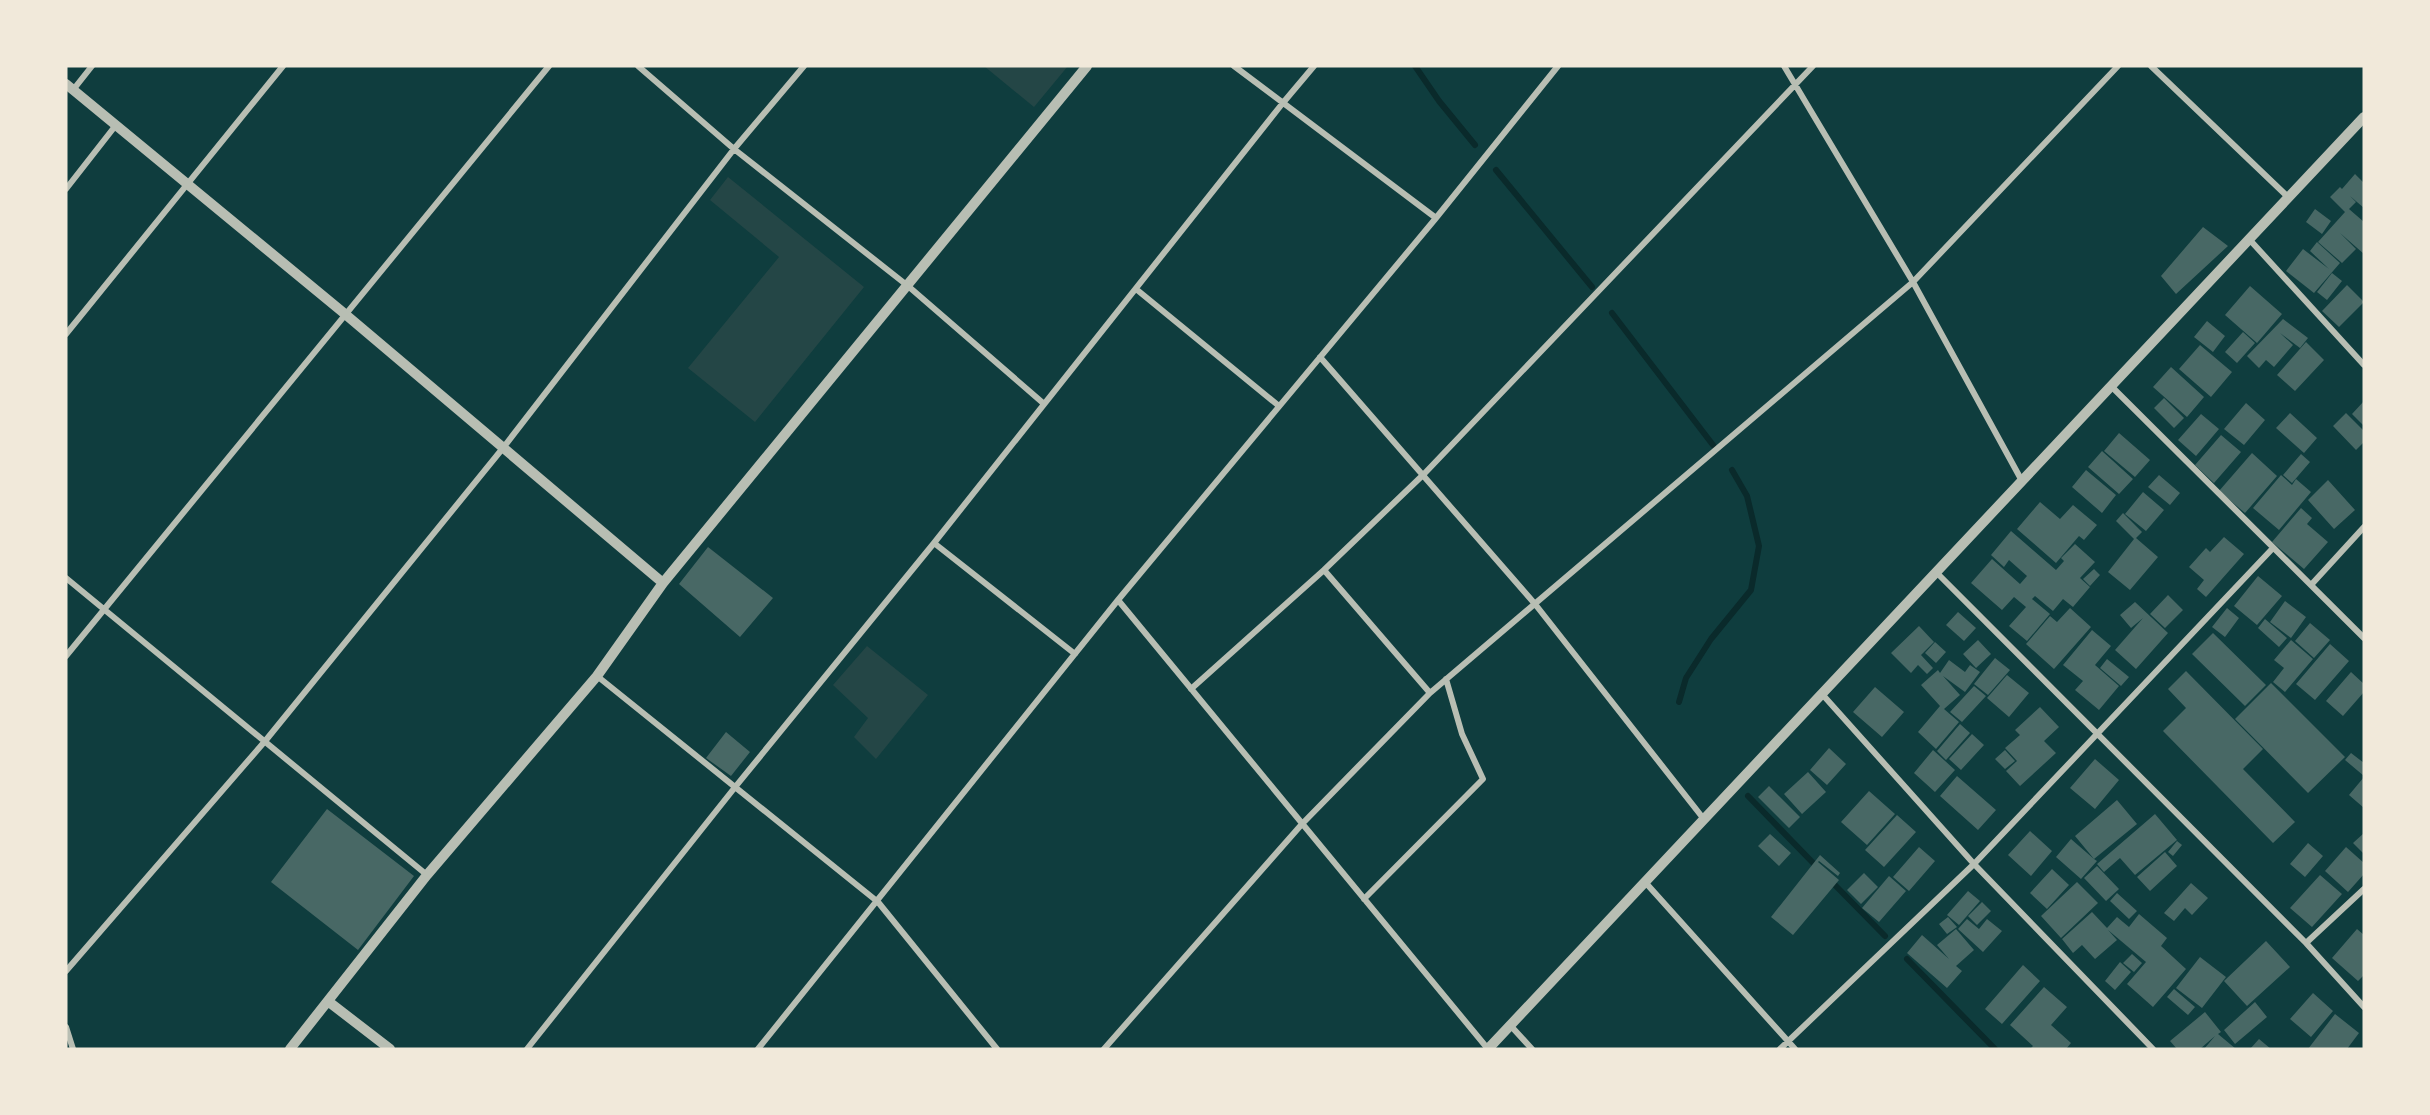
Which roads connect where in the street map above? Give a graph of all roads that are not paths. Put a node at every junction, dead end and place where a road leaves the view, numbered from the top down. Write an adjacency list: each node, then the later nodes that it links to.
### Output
1 (92, 66): 15 (street)
2 (283, 66): 20 (street)
3 (549, 66): 28 (street)
4 (638, 66): 19 (street)
5 (804, 66): 19 (street)
6 (1087, 66): 26 (street)
7 (1234, 66): 16 (street)
8 (1314, 66): 16 (street)
9 (1558, 66): 23 (street)
10 (1784, 66): 14 (street)
11 (1813, 66): 14 (street)
12 (2118, 66): 25 (street)
13 (2151, 66): 22 (street)
14 (1794, 84): 25 (street); 36 (street)
15 (69, 87): 18 (street)
16 (1282, 104): 23 (street); 27 (street)
17 (2364, 117): 22 (street)
18 (116, 125): 20 (street); 21 (street)
19 (734, 149): 26 (street); 35 (street)
20 (188, 186): 28 (street); 29 (street)
21 (66, 189)
22 (2288, 197): 24 (street)
23 (1436, 218): 30 (street)
24 (2249, 239): 31 (street); 32 (street)
25 (1913, 282): 37 (street); 47 (street)
26 (908, 286): 33 (street); 44 (street)
27 (1136, 289): 33 (street); 34 (street)
28 (345, 314): 35 (street); 48 (street)
29 (66, 334)
30 (1320, 357): 34 (street); 36 (street)
31 (2364, 365)
32 (2111, 386): 37 (street); 40 (street)
33 (1043, 403): 39 (street)
34 (1279, 406): 46 (street)
35 (502, 448): 44 (street); 58 (street)
36 (1424, 474): 41 (street); 47 (street)
37 (2022, 481): 42 (street)
38 (2364, 526): 45 (street)
39 (934, 543): 50 (street); 59 (street)
40 (2273, 548): 45 (street); 57 (street)
41 (1324, 570): 54 (street); 55 (street)
42 (1936, 572): 56 (street); 57 (street)
43 (66, 578): 48 (street)
44 (663, 583): 52 (street)
45 (2311, 585): 49 (street)
46 (1118, 600): 50 (street); 54 (street)
47 (1535, 604): 53 (street); 60 (street)
48 (105, 608): 51 (street); 58 (street)
49 (2364, 638)
50 (1075, 654): 67 (street)
51 (66, 656)
52 (597, 676): 59 (street); 63 (street)
53 (1446, 679): 55 (street); 66 (street)
54 (1191, 689): 61 (street)
55 (1430, 693): 61 (street)
56 (1822, 694): 60 (street); 62 (street)
57 (2098, 734): 62 (street); 68 (street)
58 (266, 740): 63 (street); 69 (street)
59 (736, 786): 67 (street); 78 (street)
60 (1703, 818): 64 (street)
61 (1302, 824): 66 (street); 81 (street)
62 (1974, 864): 74 (street); 86 (street)
63 (427, 875): 70 (street)
64 (1644, 881): 72 (street); 74 (street)
65 (2364, 889): 68 (street)
66 (1364, 899): 82 (street)
67 (878, 902): 79 (street); 80 (street)
68 (2306, 943): 71 (street)
69 (66, 971)
70 (329, 1002): 76 (street); 77 (street)
71 (2364, 1007)
72 (1510, 1025): 82 (street); 83 (street)
73 (66, 1027): 75 (street)
74 (1788, 1041): 84 (street); 85 (street)
75 (73, 1049)
76 (290, 1049)
77 (390, 1049)
78 (527, 1049)
79 (758, 1049)
80 (997, 1049)
81 (1104, 1049)
82 (1488, 1049)
83 (1532, 1049)
84 (1780, 1049)
85 (1795, 1049)
86 (2153, 1049)

